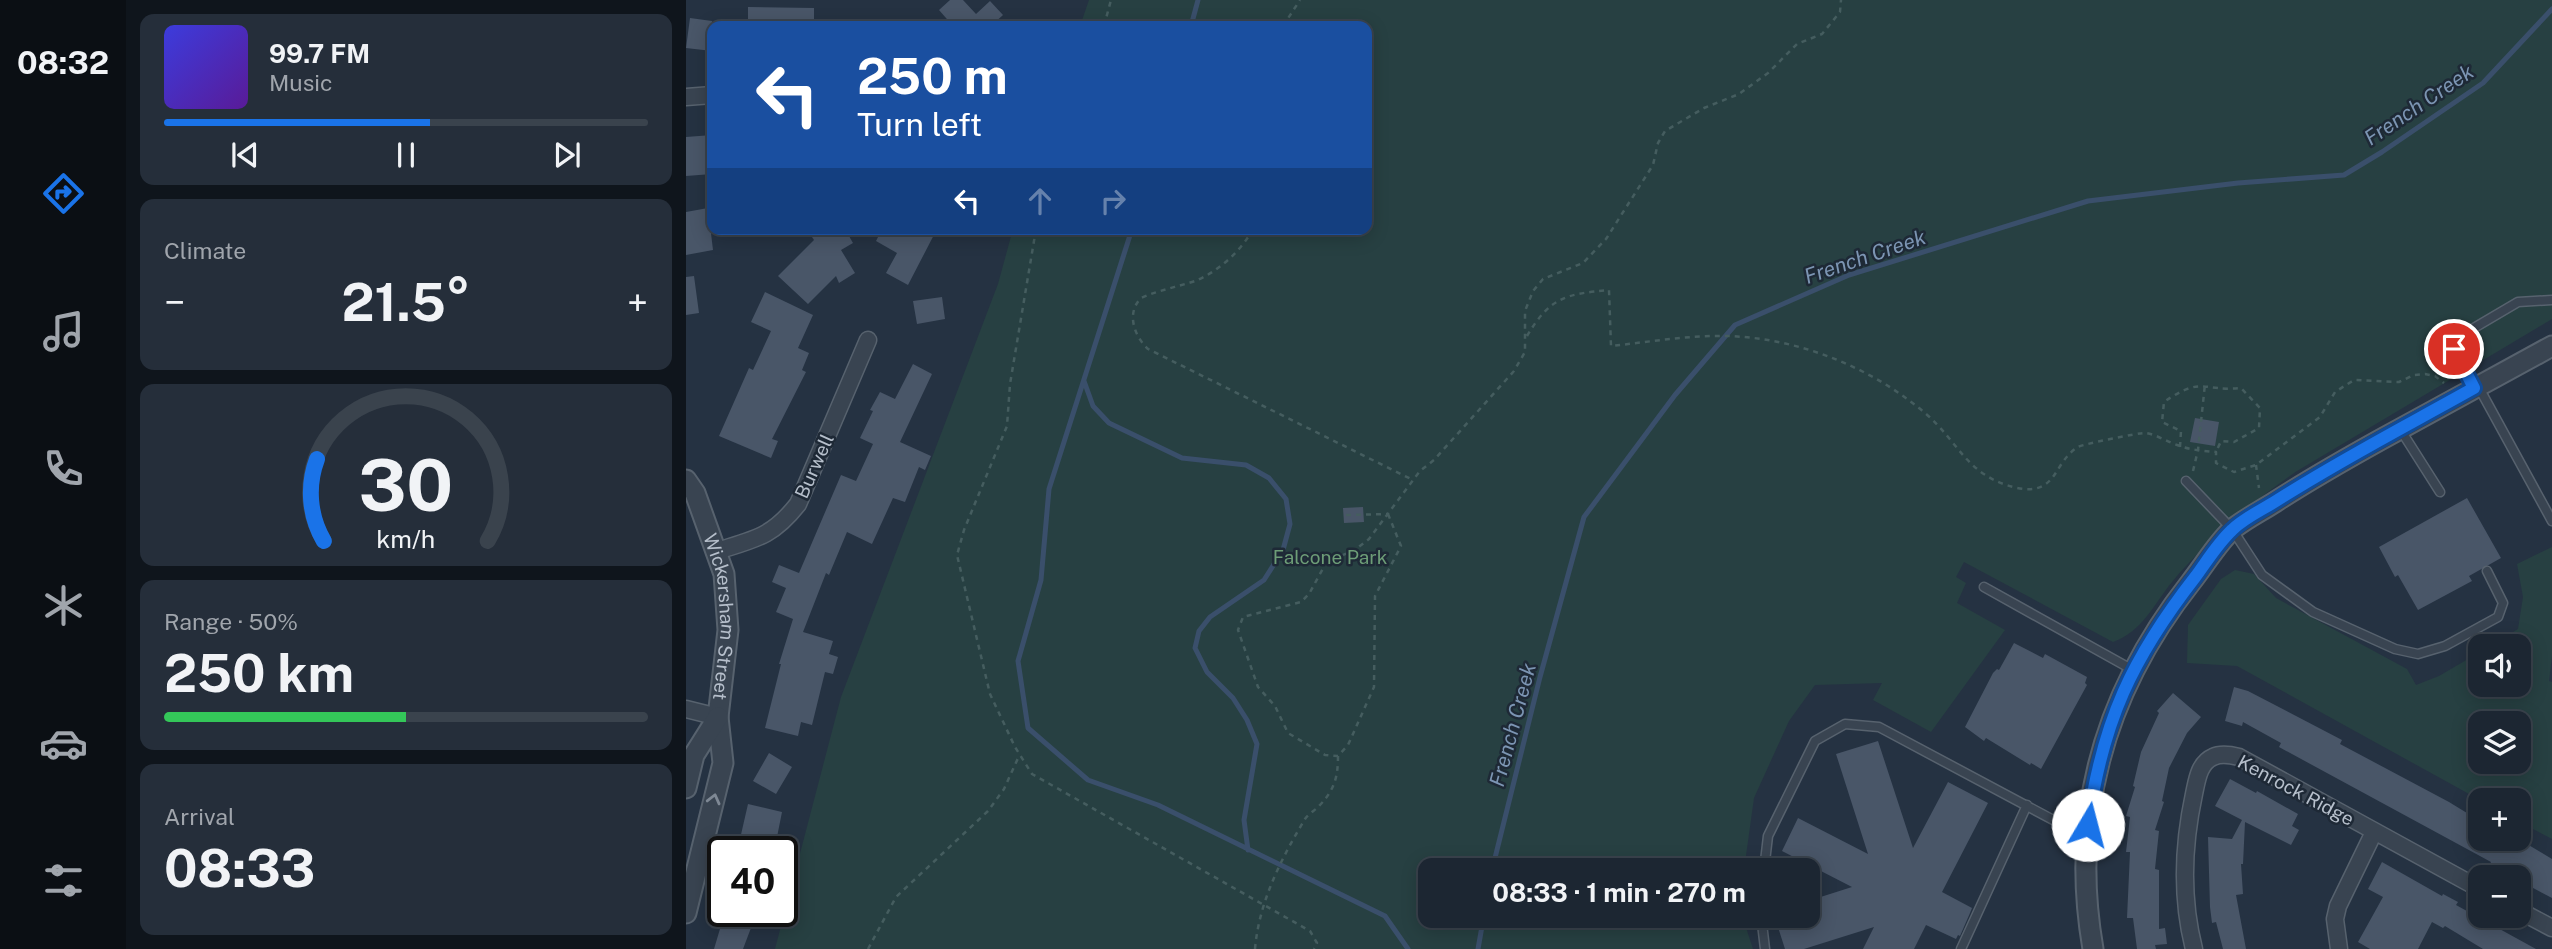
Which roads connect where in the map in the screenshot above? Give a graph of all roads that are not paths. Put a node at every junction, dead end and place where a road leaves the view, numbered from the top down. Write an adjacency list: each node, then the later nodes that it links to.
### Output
1 (707, 95): 2 (street)
2 (686, 97)
3 (2552, 300): 6 (lane)
4 (868, 340): 13 (street, Burwell)
5 (2552, 346): 6 (street)
6 (2476, 387): 7 (street); 11 (lane)
7 (2400, 429): 10 (lane); 12 (street)
8 (686, 480): 13 (street, Wickersham Street)
9 (2186, 481): 12 (lane)
10 (2441, 492)
11 (2552, 521)
12 (2232, 529): 14 (lane); 16 (street)
13 (717, 551): 18 (street, Wickersham Street)
14 (2487, 571)
15 (1984, 587): 16 (lane)
16 (2133, 670): 22 (street)
17 (686, 709): 18 (street, Wickersham Street)
18 (718, 717): 19 (street, Wickersham Street); 25 (street, Wickersham Street, one-way to 18)
19 (686, 788)
20 (2027, 805): 22 (lane); 23 (lane); 30 (lane)
21 (2374, 832): 24 (street, Kenrock Ridge); 32 (street, Kenrock Ridge); 33 (street)
22 (2087, 838): 31 (street)
23 (1765, 858)
24 (2468, 883)
25 (686, 913)
26 (2531, 917): 28 (street)
27 (1762, 928): 29 (lane)
28 (2552, 928)
29 (1765, 949)
30 (1961, 949)
31 (2093, 949)
32 (2194, 949)
33 (2339, 949)

